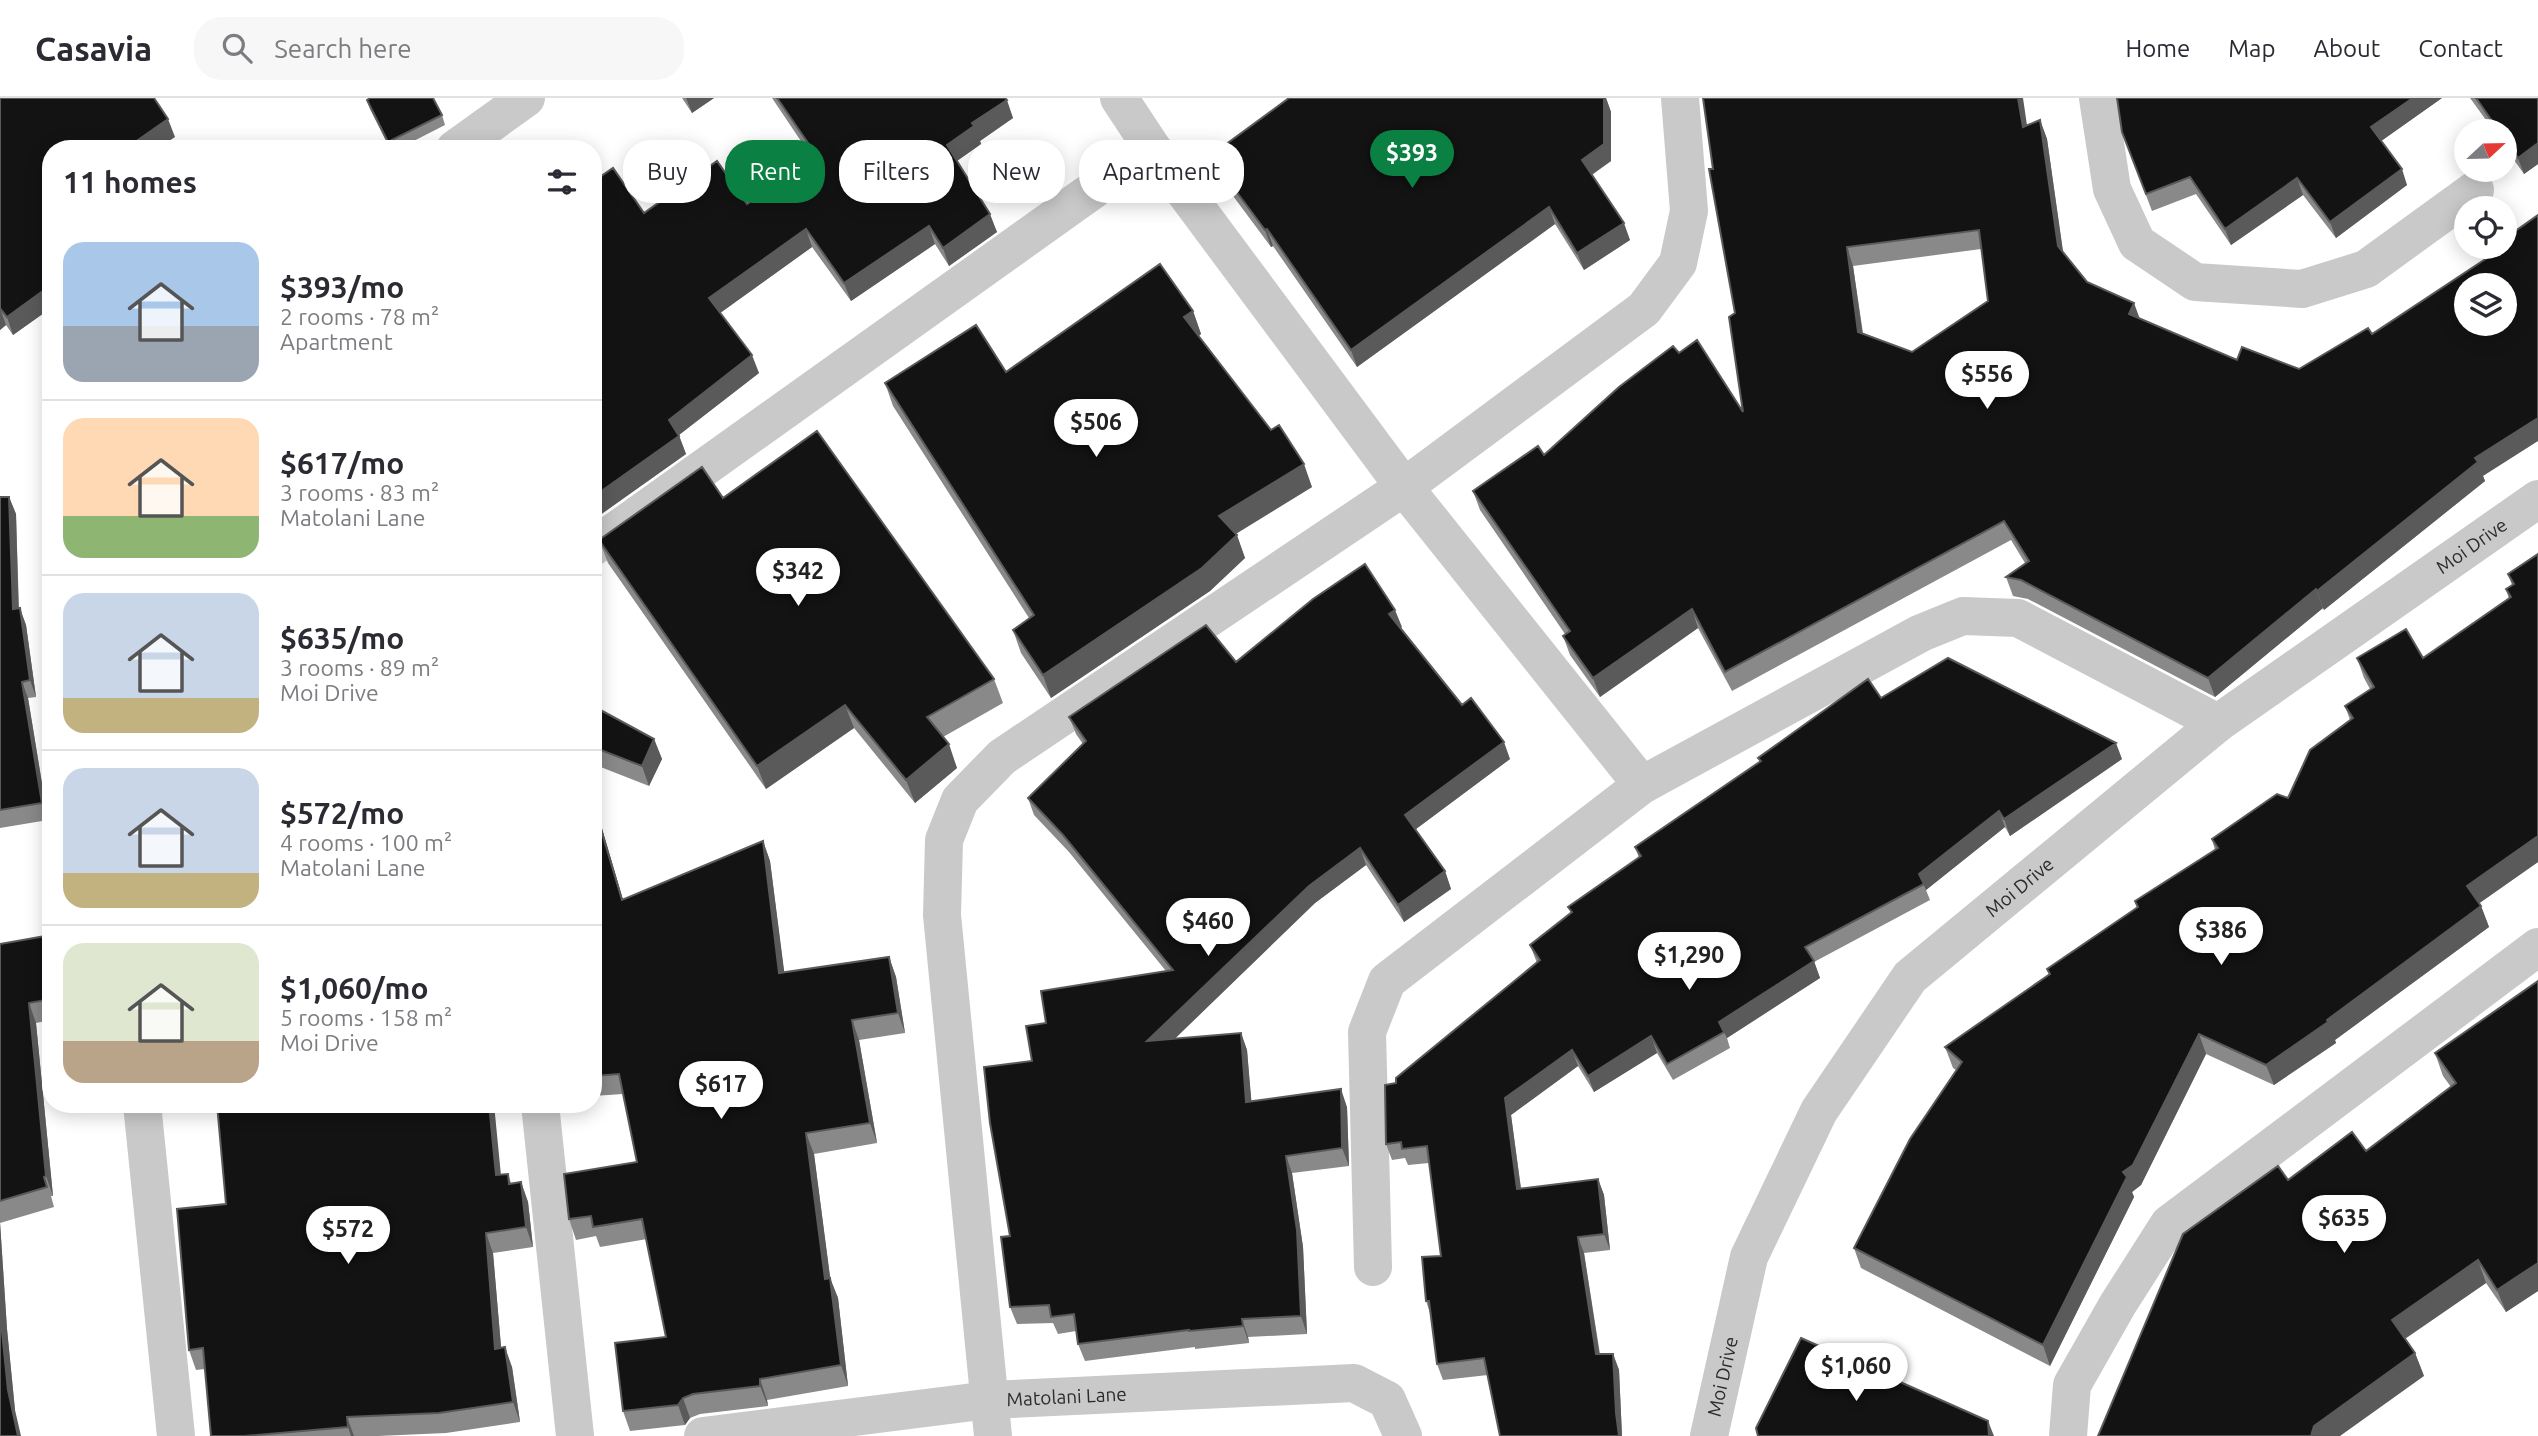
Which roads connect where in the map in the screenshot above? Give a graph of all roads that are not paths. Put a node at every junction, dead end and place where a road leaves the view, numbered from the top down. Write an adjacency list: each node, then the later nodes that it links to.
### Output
1 (526, 98): 5 (street)
2 (1119, 98): 6 (street)
3 (1680, 98): 10 (street)
4 (2098, 98): 7 (street)
5 (468, 140)
6 (1147, 140)
7 (2475, 190)
8 (1079, 200): 12 (street)
9 (1193, 203): 10 (street)
10 (1404, 487): 14 (street); 19 (street)
11 (2538, 499): 13 (street, Moi Drive)
12 (602, 541)
13 (2218, 723): 14 (street); 24 (street, Moi Drive)
14 (1642, 785): 18 (street)
15 (2538, 947): 25 (street)
16 (143, 1113): 20 (street)
17 (541, 1113): 21 (street)
18 (1373, 1267)
19 (991, 1418): 22 (street, Matolani Lane); 23 (street, Matolani Lane)
20 (176, 1436)
21 (575, 1436)
22 (703, 1436)
23 (1403, 1436)
24 (1709, 1436)
25 (2068, 1436)

